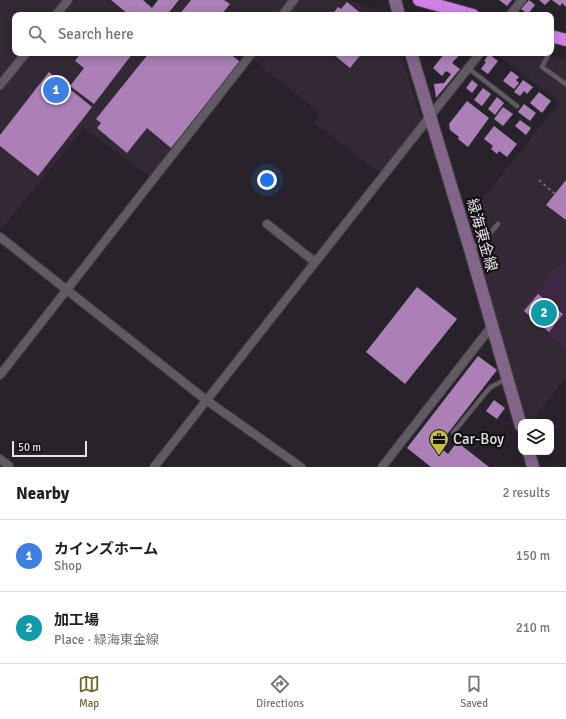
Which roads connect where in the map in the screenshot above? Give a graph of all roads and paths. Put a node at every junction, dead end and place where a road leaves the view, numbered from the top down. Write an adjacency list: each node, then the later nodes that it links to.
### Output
1 (68, 0): 6 (street)
2 (294, 0): 7 (street)
3 (395, 0): 8 (main road)
4 (419, 0): 9 (highway)
5 (522, 0): 10 (street)
6 (58, 12)
7 (284, 12)
8 (398, 12)
9 (462, 12)
10 (512, 12)
11 (24, 56): 18 (street)
12 (250, 56): 28 (street)
13 (412, 56): 20 (main road, 緑海東金線)
14 (478, 56): 16 (street)
15 (548, 56): 17 (lane)
16 (468, 68): 19 (lane); 20 (street)
17 (566, 84)
18 (0, 86)
19 (517, 106)
20 (430, 117): 26 (main road, 緑海東金線); 27 (street)
21 (539, 180): 22 (path)
22 (555, 194)
23 (267, 224): 27 (street)
24 (498, 224): 26 (lane)
25 (0, 237): 28 (street)
26 (470, 250): 29 (main road, 緑海東金線)
27 (315, 262): 32 (street)
28 (67, 289): 30 (street); 32 (street)
29 (491, 327): 31 (main road, 緑海東金線); 40 (street)
30 (0, 376)
31 (507, 379): 33 (main road, 緑海東金線); 34 (lane)
32 (206, 400): 38 (street); 39 (street)
33 (519, 419)
34 (453, 433)
35 (530, 455): 41 (main road)
36 (0, 458): 37 (street)
37 (8, 467)
38 (154, 467)
39 (301, 467)
40 (382, 467)
41 (533, 467)

